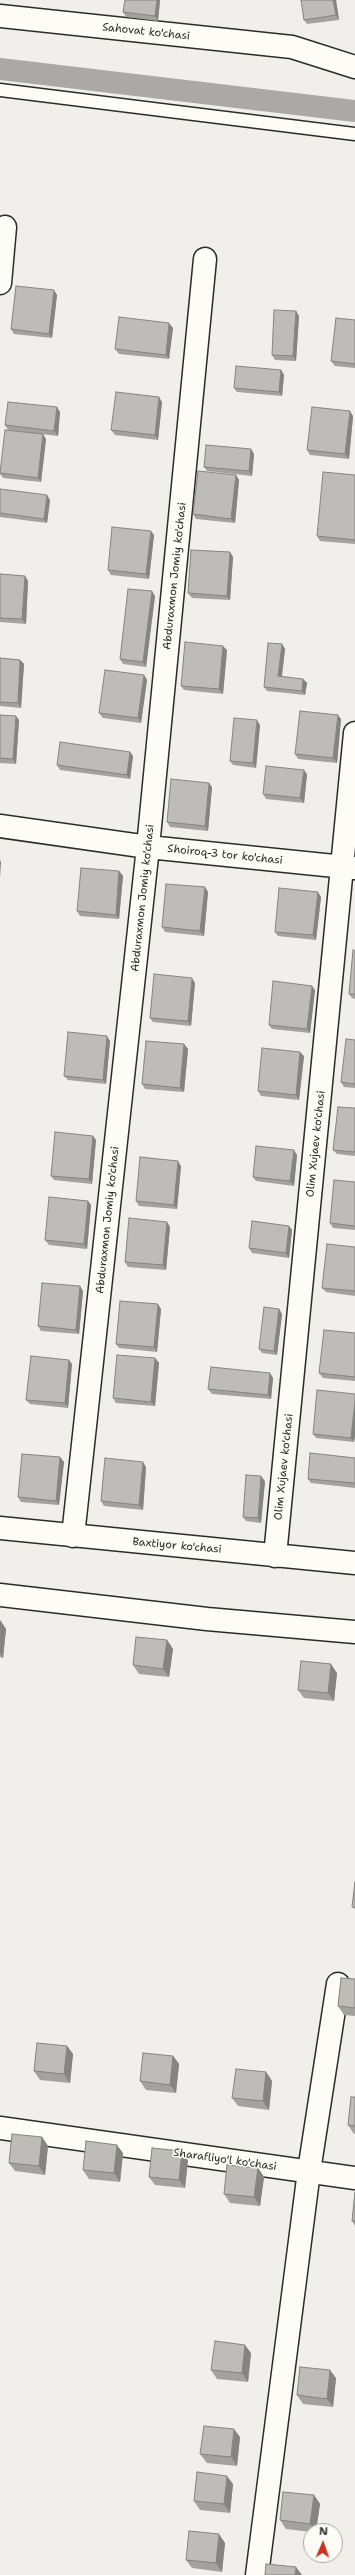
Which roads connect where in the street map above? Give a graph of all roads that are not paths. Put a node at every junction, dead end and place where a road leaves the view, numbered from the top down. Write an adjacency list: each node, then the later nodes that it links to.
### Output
1 (0, 16): 2 (street, Sahovat ko'chasi)
2 (355, 67)
3 (0, 90): 4 (lane)
4 (355, 134)
5 (6, 227): 7 (street)
6 (205, 259): 10 (street, Abduraxmon Jomiy ko'chasi)
7 (0, 283)
8 (355, 733): 11 (street, Olim Xujaev ko'chasi)
9 (0, 826): 10 (street, Shoiroq-3 tor ko'chasi)
10 (148, 847): 11 (street, Shoiroq-3 tor ko'chasi); 13 (street, Abduraxmon Jomiy ko'chasi)
11 (349, 867): 14 (street, Olim Xujaev ko'chasi)
12 (0, 1528): 13 (street, Baxtiyor ko'chasi)
13 (73, 1536): 14 (street, Baxtiyor ko'chasi)
14 (275, 1556): 15 (street, Baxtiyor ko'chasi)
15 (355, 1563)
16 (0, 1595): 17 (street)
17 (355, 1632)
18 (338, 1984): 20 (street)
19 (0, 2128): 20 (street, Sharafliyo'l ko'chasi)
20 (309, 2172): 21 (street, Sharafliyo'l ko'chasi); 22 (street)
21 (355, 2178)
22 (257, 2575)

